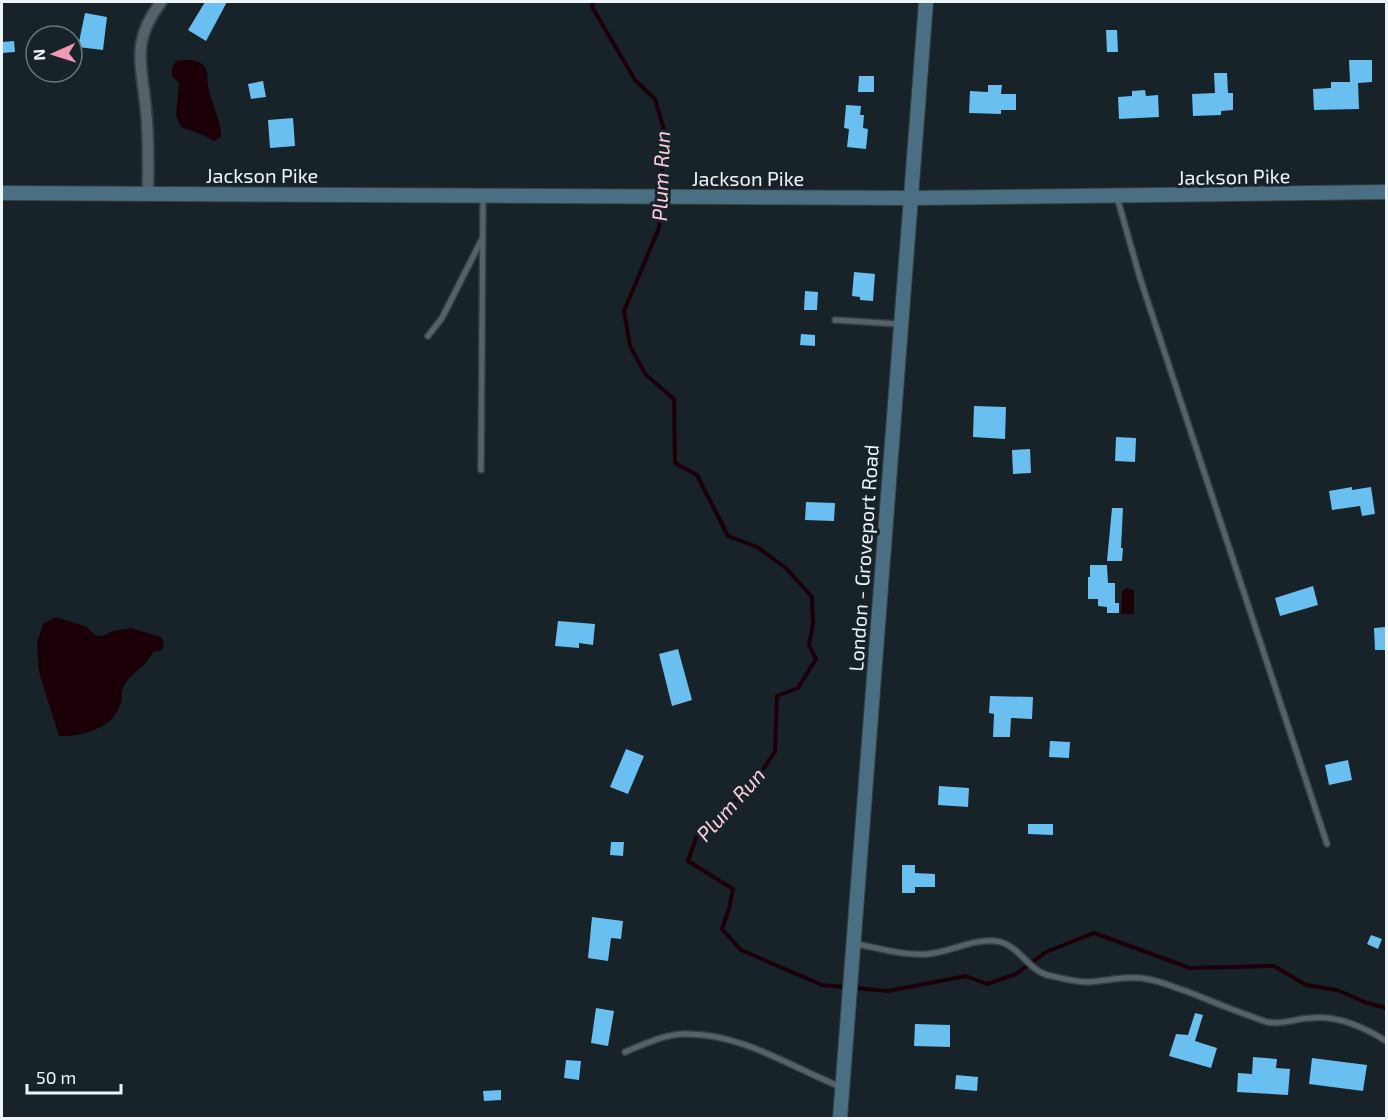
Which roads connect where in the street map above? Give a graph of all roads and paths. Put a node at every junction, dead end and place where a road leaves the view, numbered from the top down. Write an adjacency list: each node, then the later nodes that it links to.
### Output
1 (161, 2): 5 (street)
2 (926, 2): 8 (main road, London - Groveport Road)
3 (1386, 192): 7 (main road, Jackson Pike)
4 (2, 193): 5 (main road, Jackson Pike)
5 (148, 194): 6 (main road, Jackson Pike)
6 (483, 197): 8 (main road, Jackson Pike); 9 (lane)
7 (1117, 197): 8 (main road, Jackson Pike); 14 (lane)
8 (911, 198): 11 (main road, London - Groveport Road)
9 (484, 236): 12 (lane); 13 (lane)
10 (835, 320): 11 (lane)
11 (901, 324): 15 (main road, London - Groveport Road)
12 (428, 336)
13 (481, 470)
14 (1327, 844)
15 (853, 949): 16 (lane); 18 (main road, London - Groveport Road)
16 (1386, 1041)
17 (625, 1052): 18 (lane)
18 (842, 1088): 19 (main road, London - Groveport Road)
19 (840, 1119)

